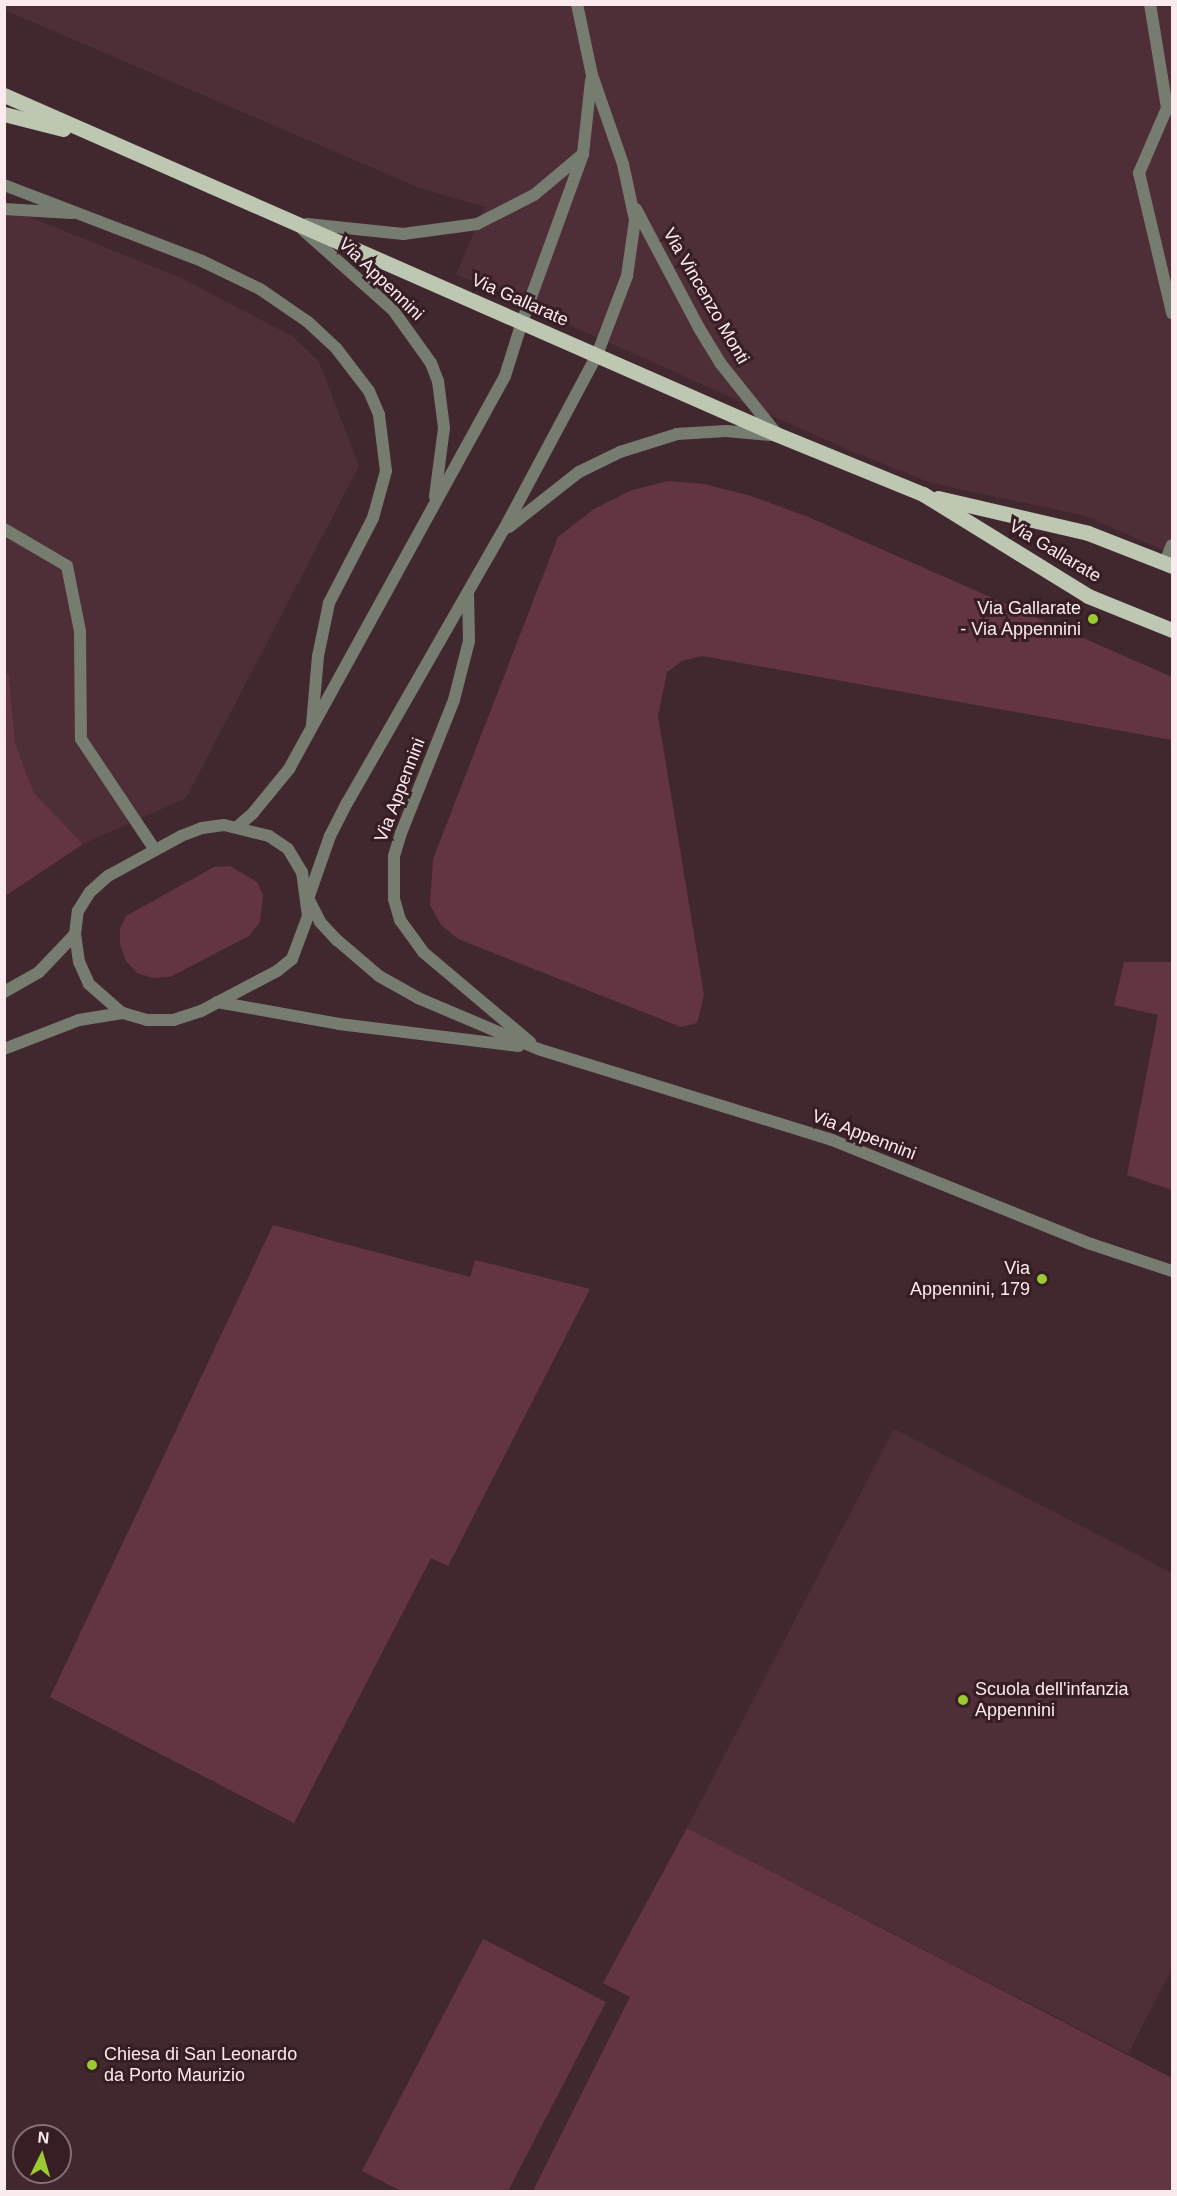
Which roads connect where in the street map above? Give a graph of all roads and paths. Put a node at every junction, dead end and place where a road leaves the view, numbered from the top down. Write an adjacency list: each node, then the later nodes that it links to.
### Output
1 (576, 4): 3 (street, Via Vincenzo Monti)
2 (1150, 4): 13 (street)
3 (592, 75): 7 (street, Via Vincenzo Monti); 9 (street, Via Vincenzo Monti)
4 (4, 95): 6 (main road)
5 (4, 114): 6 (main road)
6 (102, 138): 12 (main road, Via Gallarate)
7 (583, 154): 12 (street); 14 (street, Via Vincenzo Monti)
8 (4, 185): 11 (street)
9 (632, 201): 15 (street, Via Vincenzo Monti); 16 (street, Via Vincenzo Monti)
10 (4, 209): 11 (street)
11 (84, 213): 25 (street)
12 (296, 223): 14 (main road, Via Gallarate); 18 (street, Via Appennini)
13 (1173, 313)
14 (522, 322): 15 (main road, Via Gallarate); 18 (street, Via Appennini)
15 (597, 355): 16 (main road, Via Gallarate); 20 (street, Via Appennini)
16 (779, 435): 17 (main road, Via Gallarate); 20 (street, Via Appennini)
17 (924, 494): 22 (main road, Via Gallarate); 24 (main road, Via Gallarate)
18 (433, 509): 25 (street, Via Appennini)
19 (4, 529): 27 (street)
20 (503, 531): 23 (street, Via Appennini)
21 (1173, 545): 22 (street)
22 (1169, 564)
23 (468, 593): 28 (street, Via Appennini); 34 (street, Via Appennini)
24 (1173, 630)
25 (312, 725): 26 (street, Via Appennini)
26 (237, 826): 27 (street, Via Appennini); 28 (street, Via Appennini)
27 (155, 850): 29 (street, Via Appennini)
28 (308, 898): 31 (street, Via Appennini); 34 (street, Via Appennini)
29 (75, 934): 30 (street); 32 (street, Via Appennini)
30 (4, 993)
31 (217, 1002): 32 (street, Via Appennini); 34 (street, Via Appennini)
32 (122, 1013): 33 (street, Via Appennini)
33 (4, 1049)
34 (538, 1049): 35 (street, Via Appennini)
35 (1173, 1271)

